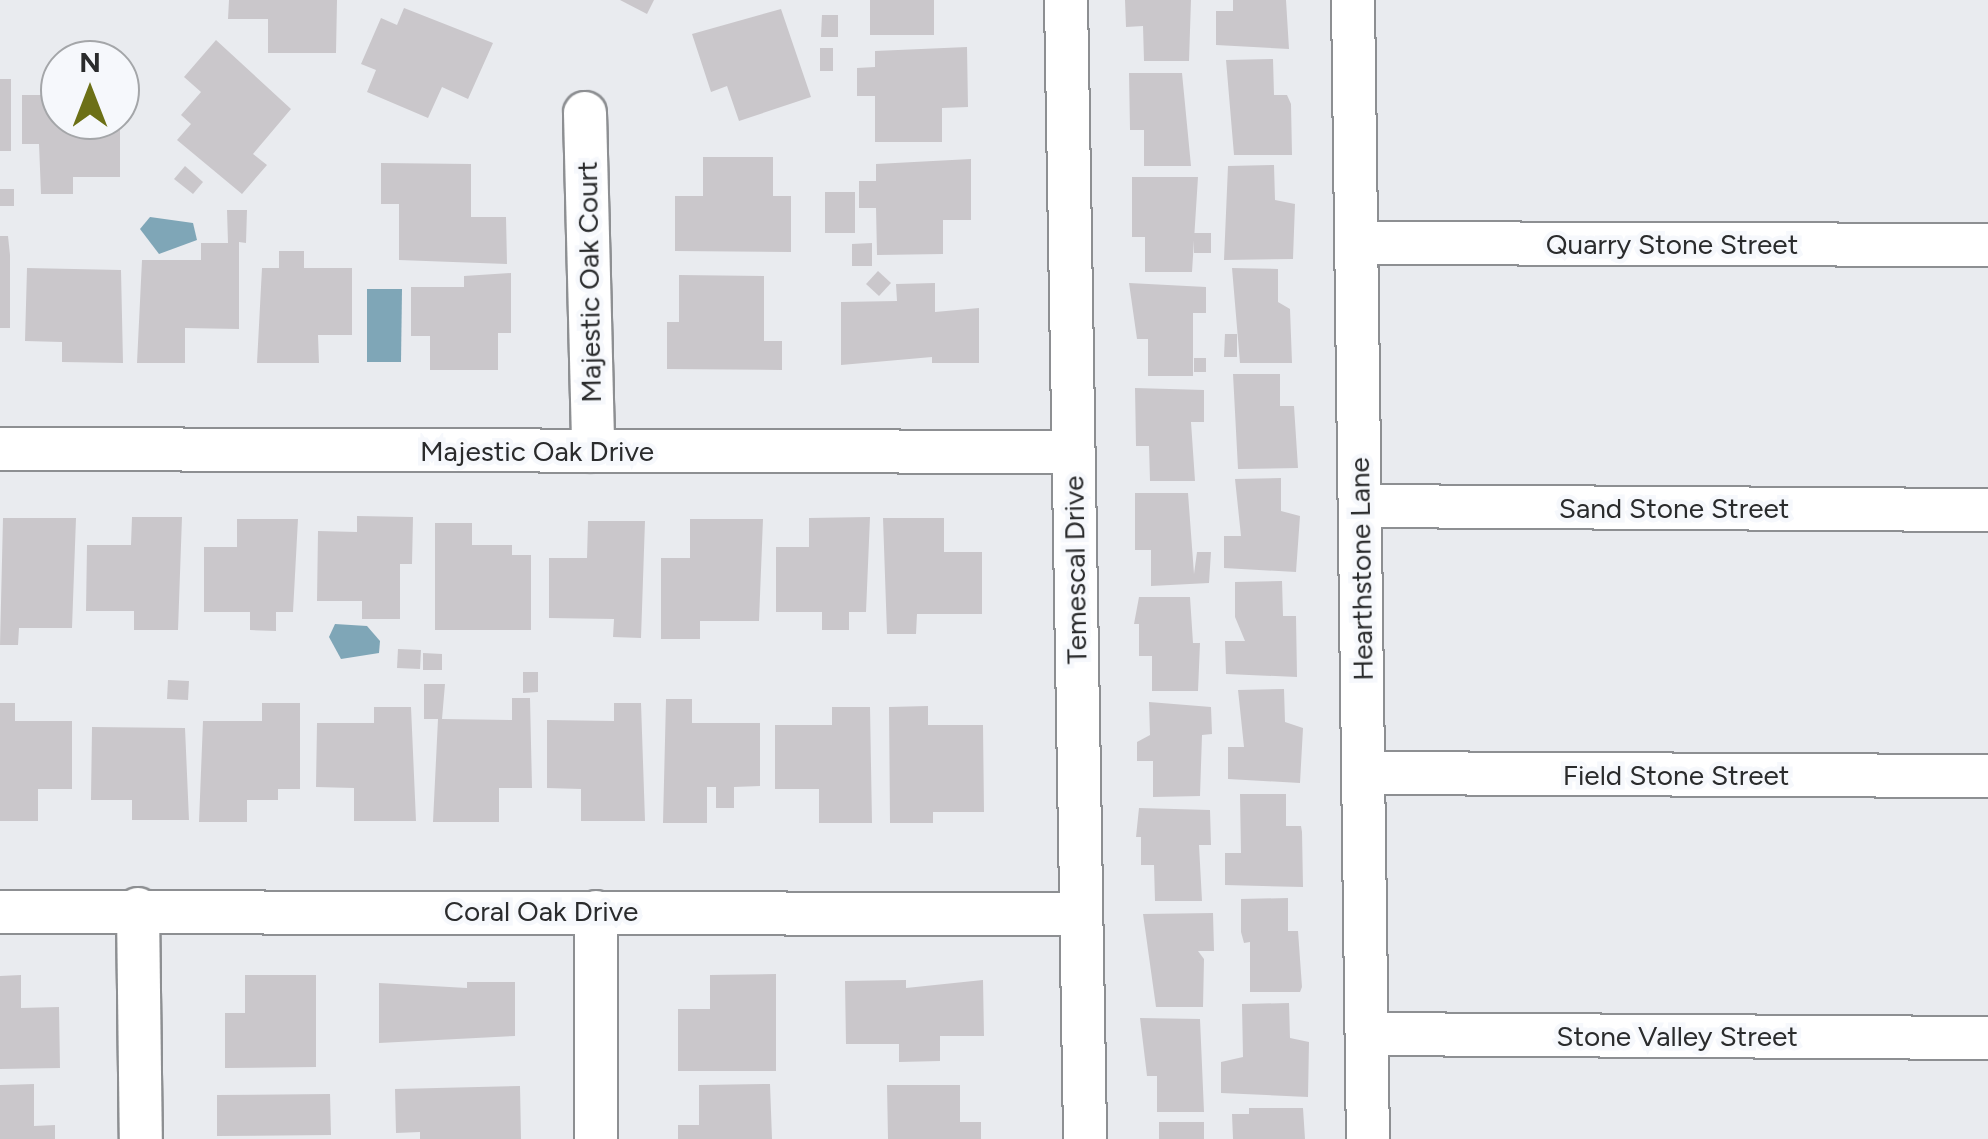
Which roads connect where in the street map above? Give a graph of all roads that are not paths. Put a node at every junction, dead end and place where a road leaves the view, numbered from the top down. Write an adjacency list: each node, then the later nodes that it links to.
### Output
1 (1066, 0): 8 (street, Temescal Drive)
2 (1353, 0): 4 (street, Hearthstone Lane)
3 (585, 113): 7 (street, Majestic Oak Court)
4 (1357, 242): 5 (street, Quarry Stone Street); 9 (street, Hearthstone Lane)
5 (1988, 245)
6 (0, 449): 7 (street, Majestic Oak Drive)
7 (593, 451): 8 (street, Majestic Oak Drive)
8 (1073, 452): 16 (street, Temescal Drive)
9 (1360, 506): 10 (street, Sand Stone Street); 11 (street, Hearthstone Lane)
10 (1988, 510)
11 (1364, 773): 12 (street, Field Stone Street); 17 (street, Hearthstone Lane)
12 (1988, 776)
13 (138, 908): 14 (street, Coral Oak Drive); 15 (street, Coral Oak Drive); 19 (street)
14 (0, 912)
15 (596, 912): 16 (street, Coral Oak Drive); 20 (street)
16 (1081, 914): 21 (street, Temescal Drive)
17 (1367, 1034): 18 (street, Stone Valley Street); 22 (street, Hearthstone Lane)
18 (1988, 1038)
19 (141, 1139)
20 (596, 1139)
21 (1085, 1139)
22 (1368, 1139)

